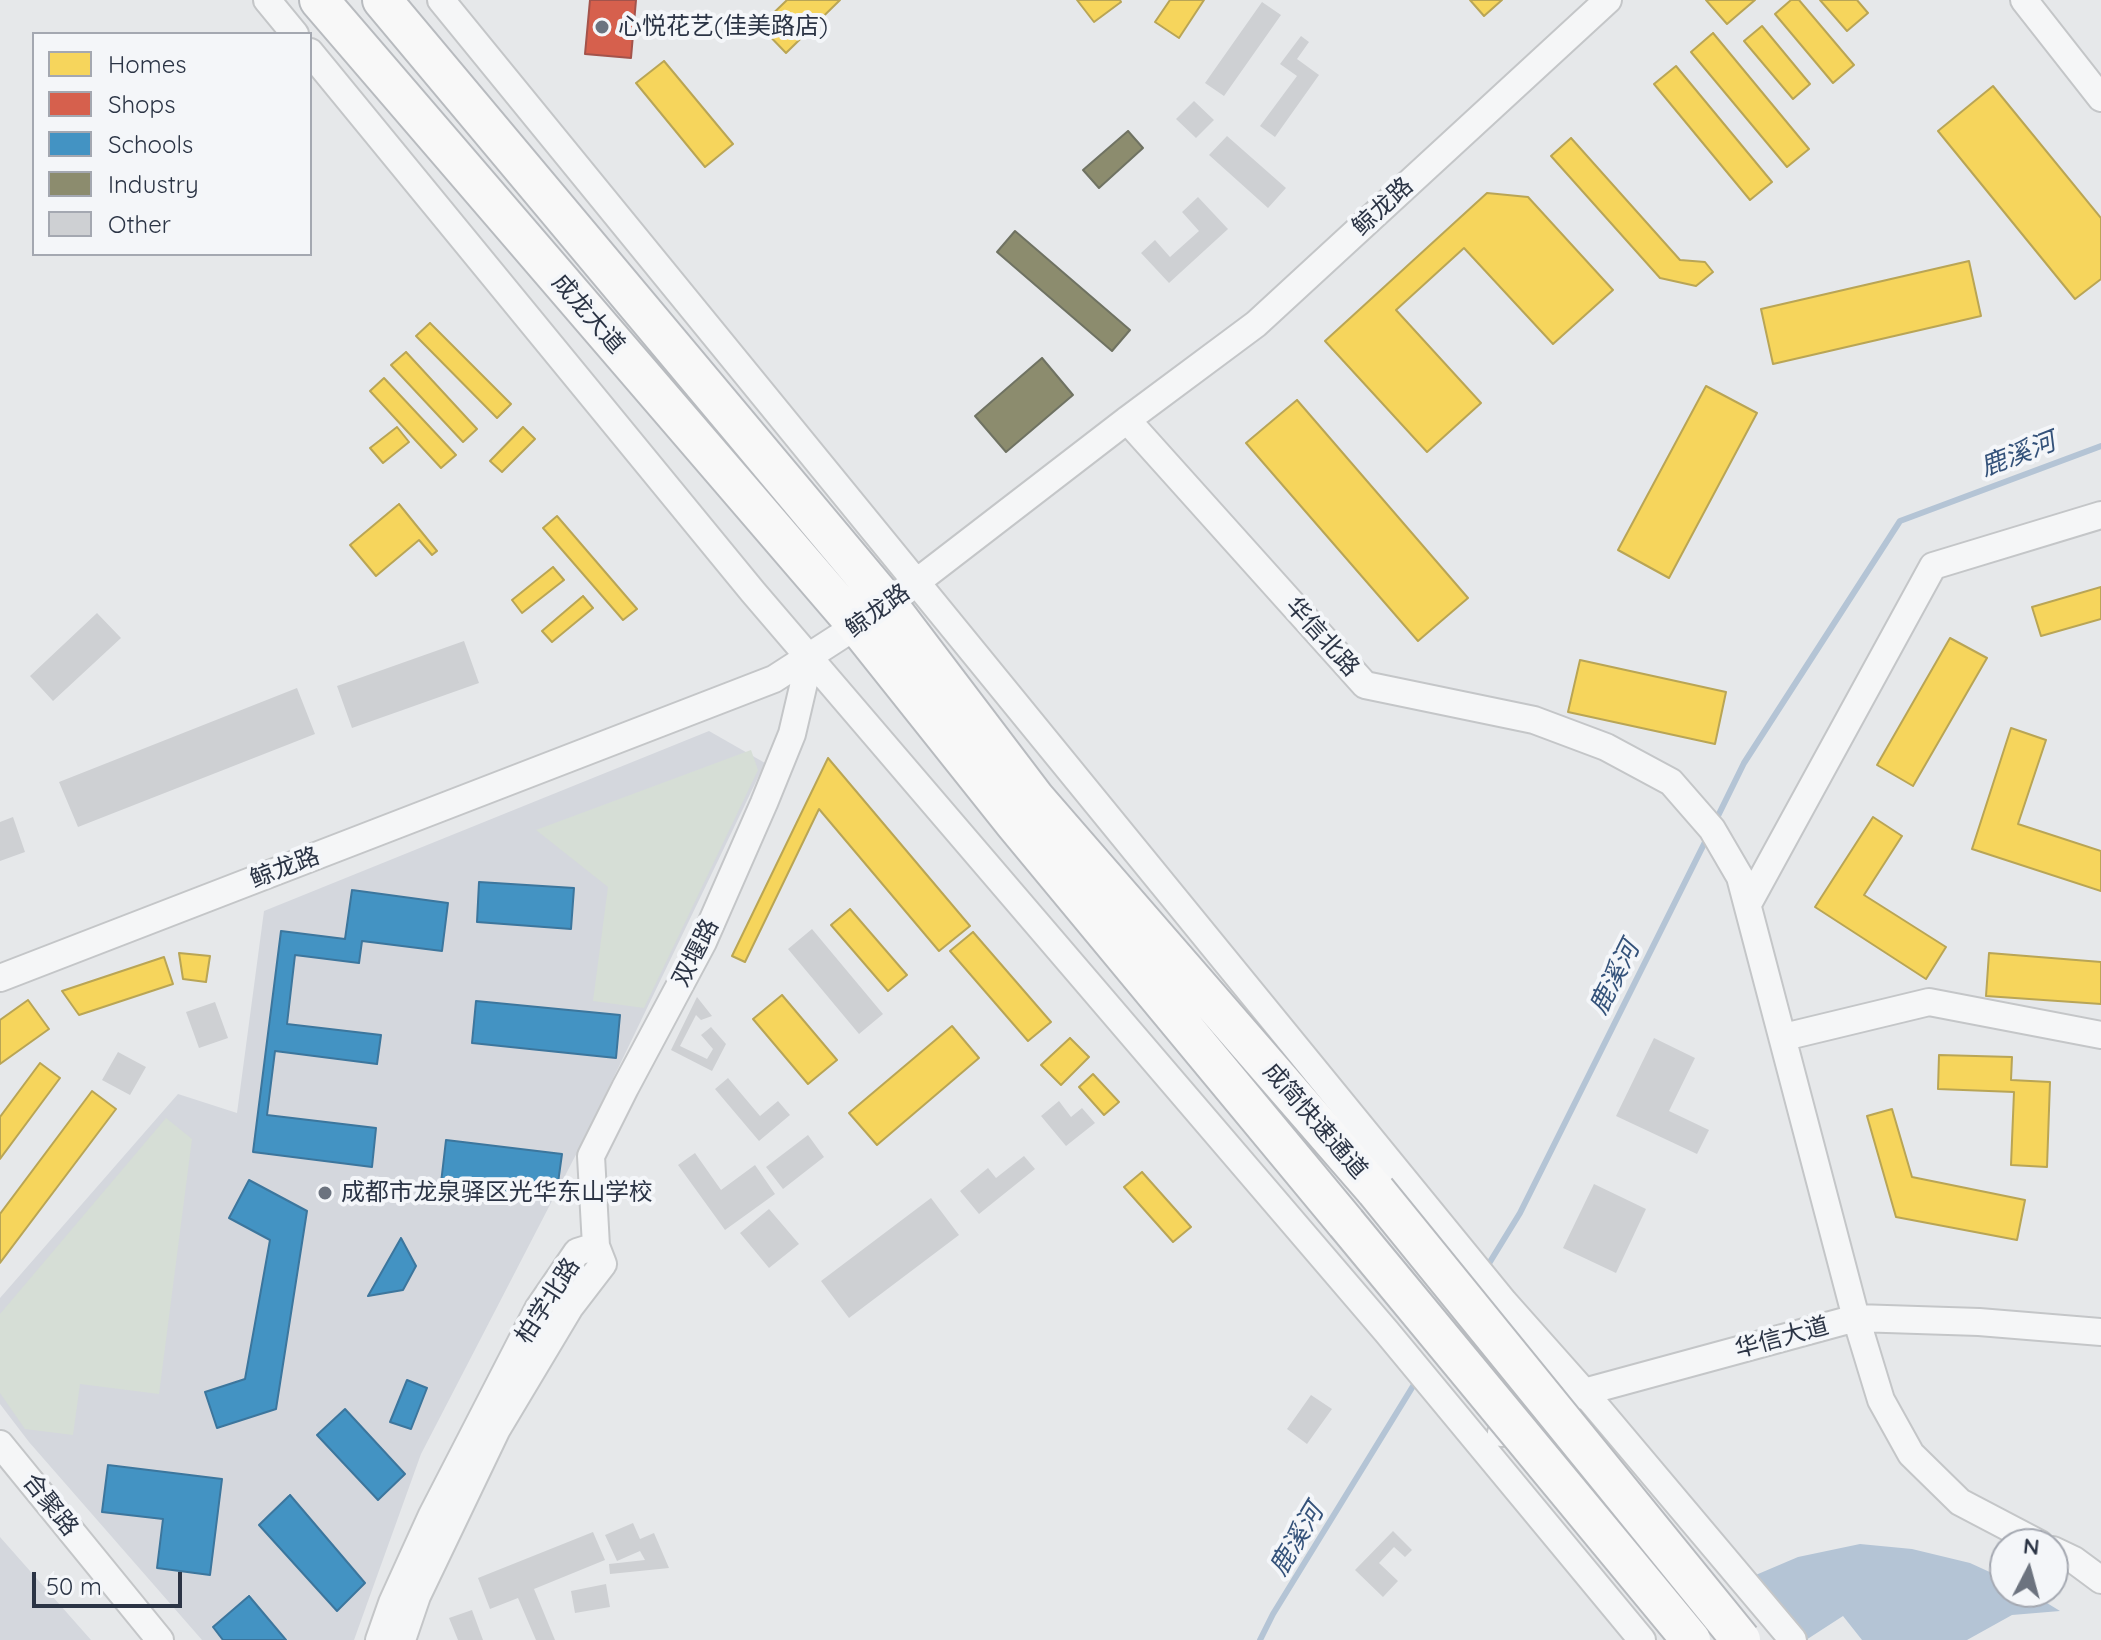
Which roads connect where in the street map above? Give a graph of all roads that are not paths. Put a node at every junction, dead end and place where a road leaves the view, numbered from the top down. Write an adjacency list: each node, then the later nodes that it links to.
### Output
1 (267, 0): 7 (street)
2 (319, 0): 14 (highway, 成龙大道)
3 (382, 0): 13 (highway, 成龙大道)
4 (441, 0): 12 (street)
5 (1608, 0): 10 (street, 鲸龙路)
6 (2024, 0): 9 (street)
7 (293, 32)
8 (312, 54): 15 (street)
9 (2101, 98)
10 (1127, 420): 12 (street, 鲸龙路); 16 (street, 华信北路)
11 (2101, 515): 16 (street)
12 (918, 582): 13 (street, 鲸龙路); 23 (street)
13 (887, 603): 14 (street, 鲸龙路); 34 (highway, 成简快速通道, bridge)
14 (858, 627): 15 (street, 鲸龙路); 33 (highway, 成简快速通道, bridge)
15 (810, 657): 17 (street, 鲸龙路); 20 (street, 双堰路); 25 (street)
16 (1748, 904): 19 (street)
17 (0, 978)
18 (2101, 1035): 19 (street)
19 (1784, 1037): 21 (street)
20 (596, 1246): 30 (street, 柏学北路); 31 (street, 柏学北路)
21 (1856, 1318): 22 (street, 华信大道); 23 (street, 华信大道); 26 (street)
22 (2101, 1332)
23 (1584, 1392): 25 (street, 华信大道); 35 (street)
24 (0, 1444): 29 (street, 合聚路)
25 (1480, 1444): 32 (street)
26 (2010, 1528)
27 (2069, 1558): 28 (street)
28 (2101, 1580)
29 (160, 1640)
30 (379, 1640)
31 (402, 1640)
32 (1642, 1640)
33 (1691, 1640)
34 (1741, 1640)
35 (1793, 1640)

